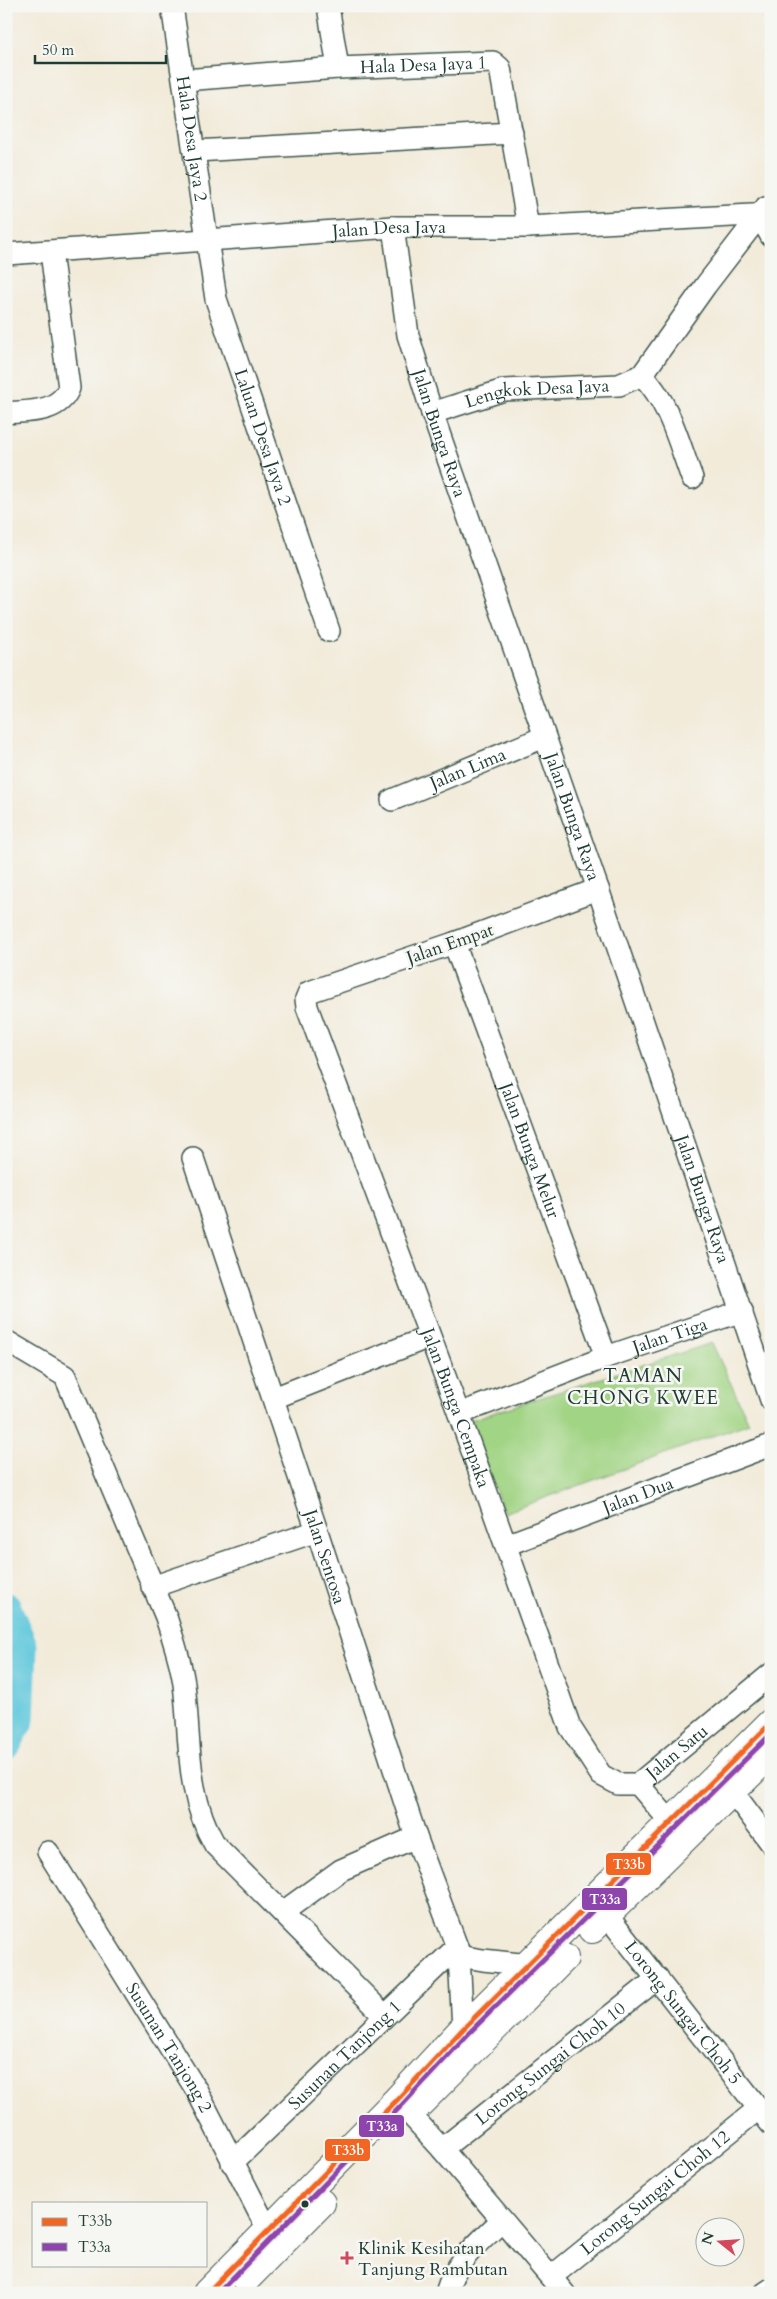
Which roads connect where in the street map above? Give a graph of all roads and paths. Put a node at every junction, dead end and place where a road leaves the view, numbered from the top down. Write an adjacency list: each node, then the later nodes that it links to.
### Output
1 (172, 6): 4 (street, Hala Desa Jaya 2)
2 (328, 6): 3 (street)
3 (338, 68): 4 (street, Hala Desa Jaya 1); 5 (street, Hala Desa Jaya 1)
4 (184, 80): 6 (street, Hala Desa Jaya 2)
5 (512, 133): 6 (street); 9 (street, Hala Desa Jaya 1)
6 (195, 151): 11 (street, Hala Desa Jaya 2)
7 (767, 210): 9 (street, Jalan Desa Jaya); 10 (street); 14 (street)
8 (393, 227): 9 (street, Jalan Desa Jaya); 11 (street, Jalan Desa Jaya); 15 (street, Jalan Bunga Raya)
9 (528, 227)
10 (771, 236)
11 (209, 241): 12 (street, Jalan Desa Jaya); 18 (street, Laluan Desa Jaya 2)
12 (50, 252): 13 (street, Jalan Desa Jaya); 16 (street)
13 (6, 254)
14 (642, 375): 15 (street, Lengkok Desa Jaya); 17 (street)
15 (432, 412): 19 (street, Jalan Bunga Raya)
16 (6, 413)
17 (692, 478)
18 (329, 631)
19 (544, 737): 20 (street, Jalan Lima); 21 (street, Jalan Bunga Raya)
20 (392, 800)
21 (598, 889): 22 (street, Jalan Empat); 25 (street, Jalan Bunga Raya)
22 (454, 943): 23 (street, Jalan Empat); 28 (street, Jalan Bunga Melur)
23 (306, 999): 26 (street, Jalan Bunga Cempaka)
24 (193, 1158): 29 (street, Jalan Sentosa)
25 (742, 1311): 28 (street, Jalan Tiga); 30 (street, Jalan Bunga Raya)
26 (429, 1337): 29 (street); 31 (street, Jalan Bunga Cempaka)
27 (6, 1341): 35 (street)
28 (606, 1357): 31 (street, Jalan Tiga)
29 (274, 1398): 33 (street, Jalan Sentosa)
30 (771, 1400)
31 (459, 1414): 34 (street, Jalan Bunga Cempaka)
32 (771, 1445): 34 (street, Jalan Dua)
33 (317, 1531): 35 (street); 42 (street, Jalan Sentosa)
34 (506, 1545): 40 (street, Jalan Bunga Cempaka)
35 (152, 1587): 46 (street)
36 (771, 1674): 40 (street, Jalan Satu)
37 (771, 1723): 39 (main road)
38 (771, 1753): 39 (main road)
39 (726, 1783): 41 (main road); 43 (street)
40 (638, 1784): 41 (street, Jalan Satu)
41 (678, 1830): 45 (main road)
42 (416, 1837): 46 (street); 47 (street, Jalan Sentosa)
43 (771, 1842)
44 (48, 1852): 55 (street, Susunan Tanjong 2)
45 (601, 1907): 48 (main road); 49 (street, Lorong Sungai Choh 5); 52 (main road)
46 (283, 1912): 50 (street)
47 (458, 1951): 48 (street); 50 (street, Susunan Tanjong 1); 51 (street, Jalan Sentosa)
48 (530, 1965): 51 (main road)
49 (658, 1978): 53 (street, Lorong Sungai Choh 5); 54 (street, Lorong Sungai Choh 10)
50 (384, 2015): 55 (street, Susunan Tanjong 1)
51 (463, 2029): 52 (main road)
52 (403, 2107): 54 (street); 57 (main road)
53 (764, 2116): 58 (street, Lorong Sungai Choh 12)
54 (442, 2149): 56 (street)
55 (232, 2163): 57 (street, Susunan Tanjong 2)
56 (502, 2221): 58 (street); 62 (street)
57 (273, 2239): 60 (main road); 61 (main road)
58 (557, 2285)
59 (771, 2288): 63 (street)
60 (207, 2293)
61 (232, 2293)
62 (446, 2293)
63 (765, 2293)

